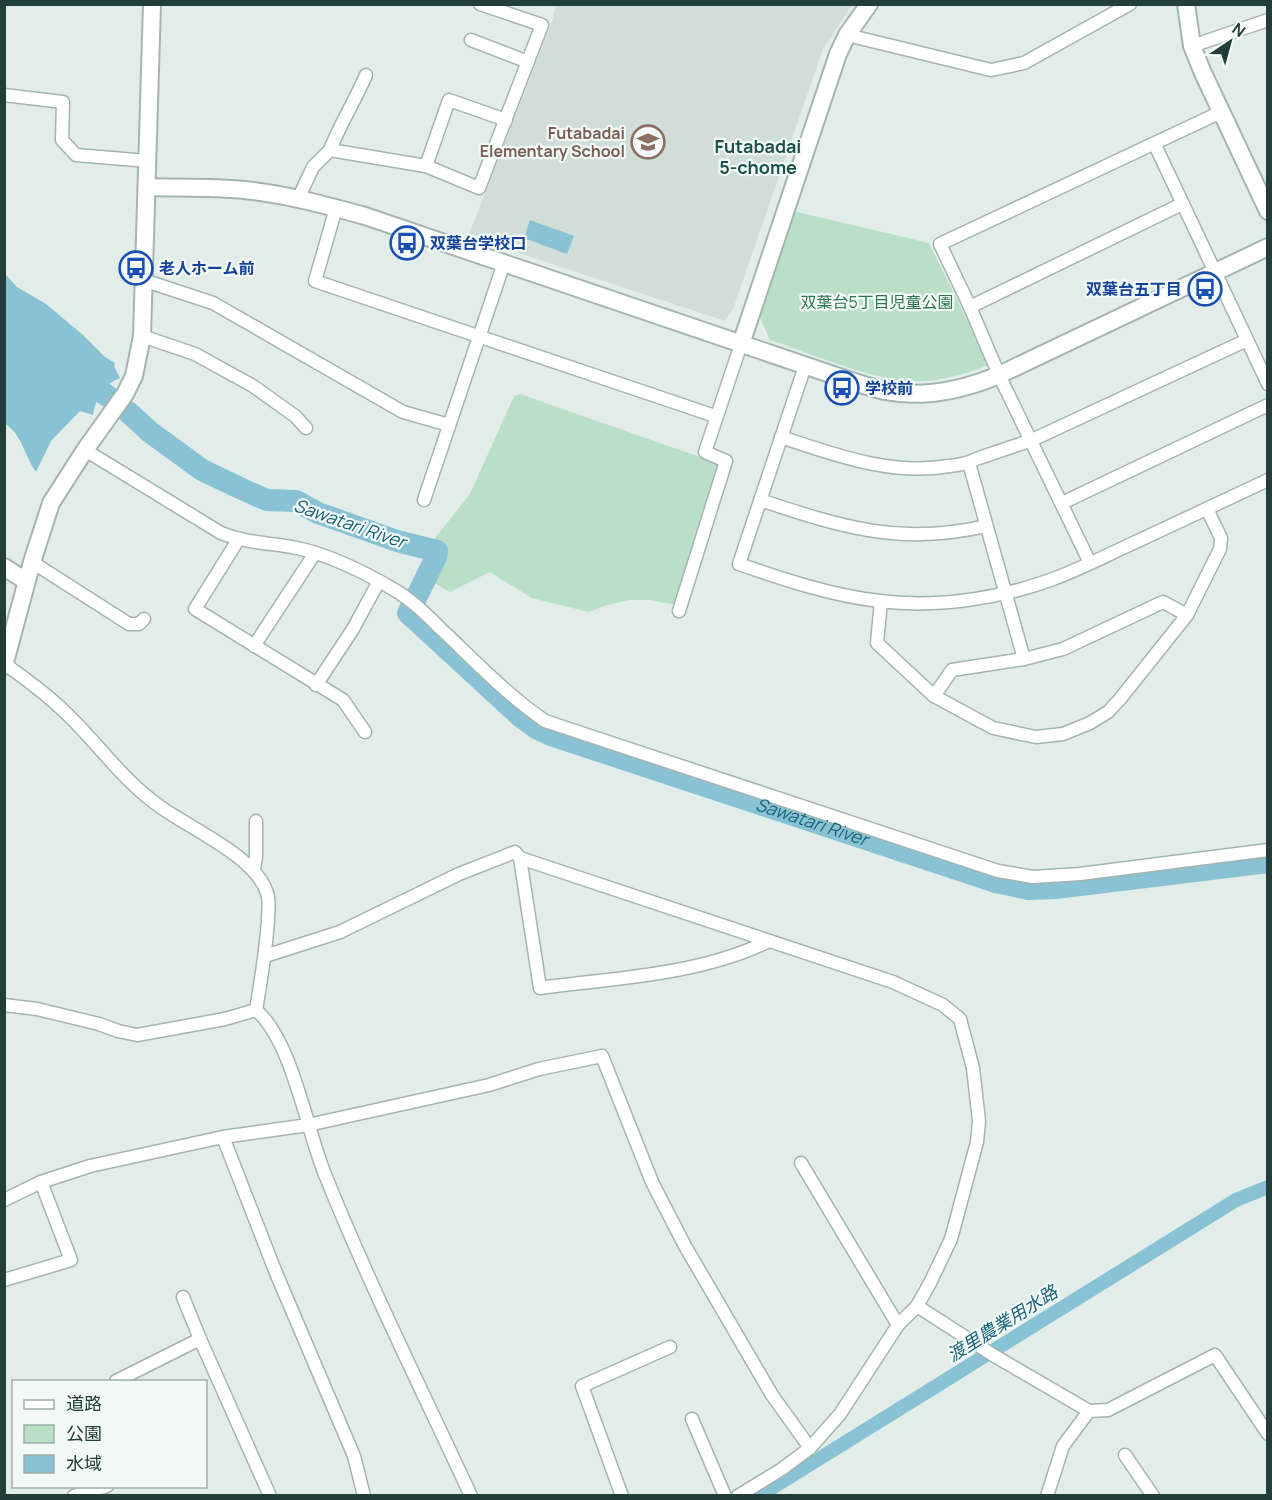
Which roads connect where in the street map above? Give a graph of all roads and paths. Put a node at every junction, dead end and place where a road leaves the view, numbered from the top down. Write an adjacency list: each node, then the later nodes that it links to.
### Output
1 (152, 4): 17 (street)
2 (480, 4): 10 (street)
3 (869, 4): 7 (street)
4 (1130, 4): 7 (street)
5 (1186, 4): 9 (street)
6 (1268, 20): 9 (street)
7 (847, 35): 32 (street)
8 (471, 40): 10 (street)
9 (1192, 46): 13 (street)
10 (528, 62): 14 (street)
11 (366, 75): 16 (street)
12 (4, 94): 17 (street)
13 (1221, 112): 15 (street); 23 (street)
14 (506, 120): 18 (street); 18 (street)
15 (1155, 145): 21 (street); 28 (street)
16 (330, 150): 18 (street); 20 (street)
17 (148, 160): 19 (street)
18 (426, 166)
19 (147, 187): 20 (street); 27 (street)
20 (298, 200): 22 (street)
21 (1182, 204): 26 (street); 28 (street)
22 (336, 208): 25 (street); 30 (street)
23 (1268, 211)
24 (1268, 248): 26 (street)
25 (504, 263): 30 (street); 32 (street)
26 (1216, 272): 31 (street); 34 (street)
27 (143, 280): 29 (street); 38 (street)
28 (970, 307): 34 (street)
29 (142, 336): 39 (street); 42 (street)
30 (479, 338): 37 (street); 38 (street)
31 (1247, 340): 35 (street); 41 (street)
32 (741, 344): 33 (street); 37 (street)
33 (805, 366): 34 (street); 40 (street)
34 (999, 375): 41 (street)
35 (1268, 384)
36 (1268, 405): 47 (street)
37 (715, 416): 59 (street)
38 (449, 425): 45 (street)
39 (306, 428)
40 (781, 437): 43 (street); 46 (street)
41 (1032, 440): 43 (street); 47 (street)
42 (85, 450): 50 (street); 52 (street)
43 (969, 463): 49 (street)
44 (1268, 480): 48 (street)
45 (424, 500)
46 (760, 500): 49 (street); 58 (street)
47 (1062, 503): 53 (street)
48 (1207, 509): 53 (street); 60 (street)
49 (986, 526): 57 (street)
50 (238, 540): 51 (street); 62 (street)
51 (315, 553): 56 (street); 62 (street)
52 (32, 562): 55 (street); 61 (street)
53 (1090, 563): 57 (street)
54 (4, 567): 55 (street)
55 (26, 581): 64 (street)
56 (379, 581): 65 (street); 69 (street)
57 (1007, 593): 58 (street); 63 (street)
58 (881, 602): 66 (street)
59 (680, 611)
60 (1187, 615): 63 (street); 66 (street)
61 (144, 619)
62 (254, 646): 65 (street)
63 (1024, 658): 66 (street)
64 (5, 665): 71 (street)
65 (316, 685): 67 (street)
66 (934, 696)
67 (365, 732)
68 (255, 822): 71 (street)
69 (1268, 850)
70 (520, 858): 72 (street); 72 (street); 73 (street)
71 (254, 870): 73 (street)
72 (769, 941): 83 (street)
73 (266, 956): 75 (street)
74 (4, 1005): 75 (street)
75 (256, 1011): 76 (street)
76 (308, 1125): 77 (street); 91 (street); 97 (street)
77 (224, 1137): 79 (street); 96 (street)
78 (801, 1163): 84 (street)
79 (41, 1182): 80 (street); 81 (street)
80 (4, 1200)
81 (4, 1280)
82 (183, 1297): 85 (street)
83 (917, 1306): 84 (street); 88 (street)
84 (898, 1325): 91 (street)
85 (200, 1339): 87 (street); 95 (street)
86 (670, 1347): 98 (street)
87 (118, 1380)
88 (1089, 1412): 90 (street); 101 (street)
89 (692, 1419): 99 (street)
90 (1268, 1434)
91 (810, 1448): 100 (street)
92 (1125, 1455): 102 (street)
93 (100, 1488): 94 (street)
94 (74, 1496)
95 (270, 1496)
96 (364, 1496)
97 (471, 1496)
98 (622, 1496)
99 (725, 1496)
100 (738, 1496)
101 (1047, 1496)
102 (1153, 1496)

